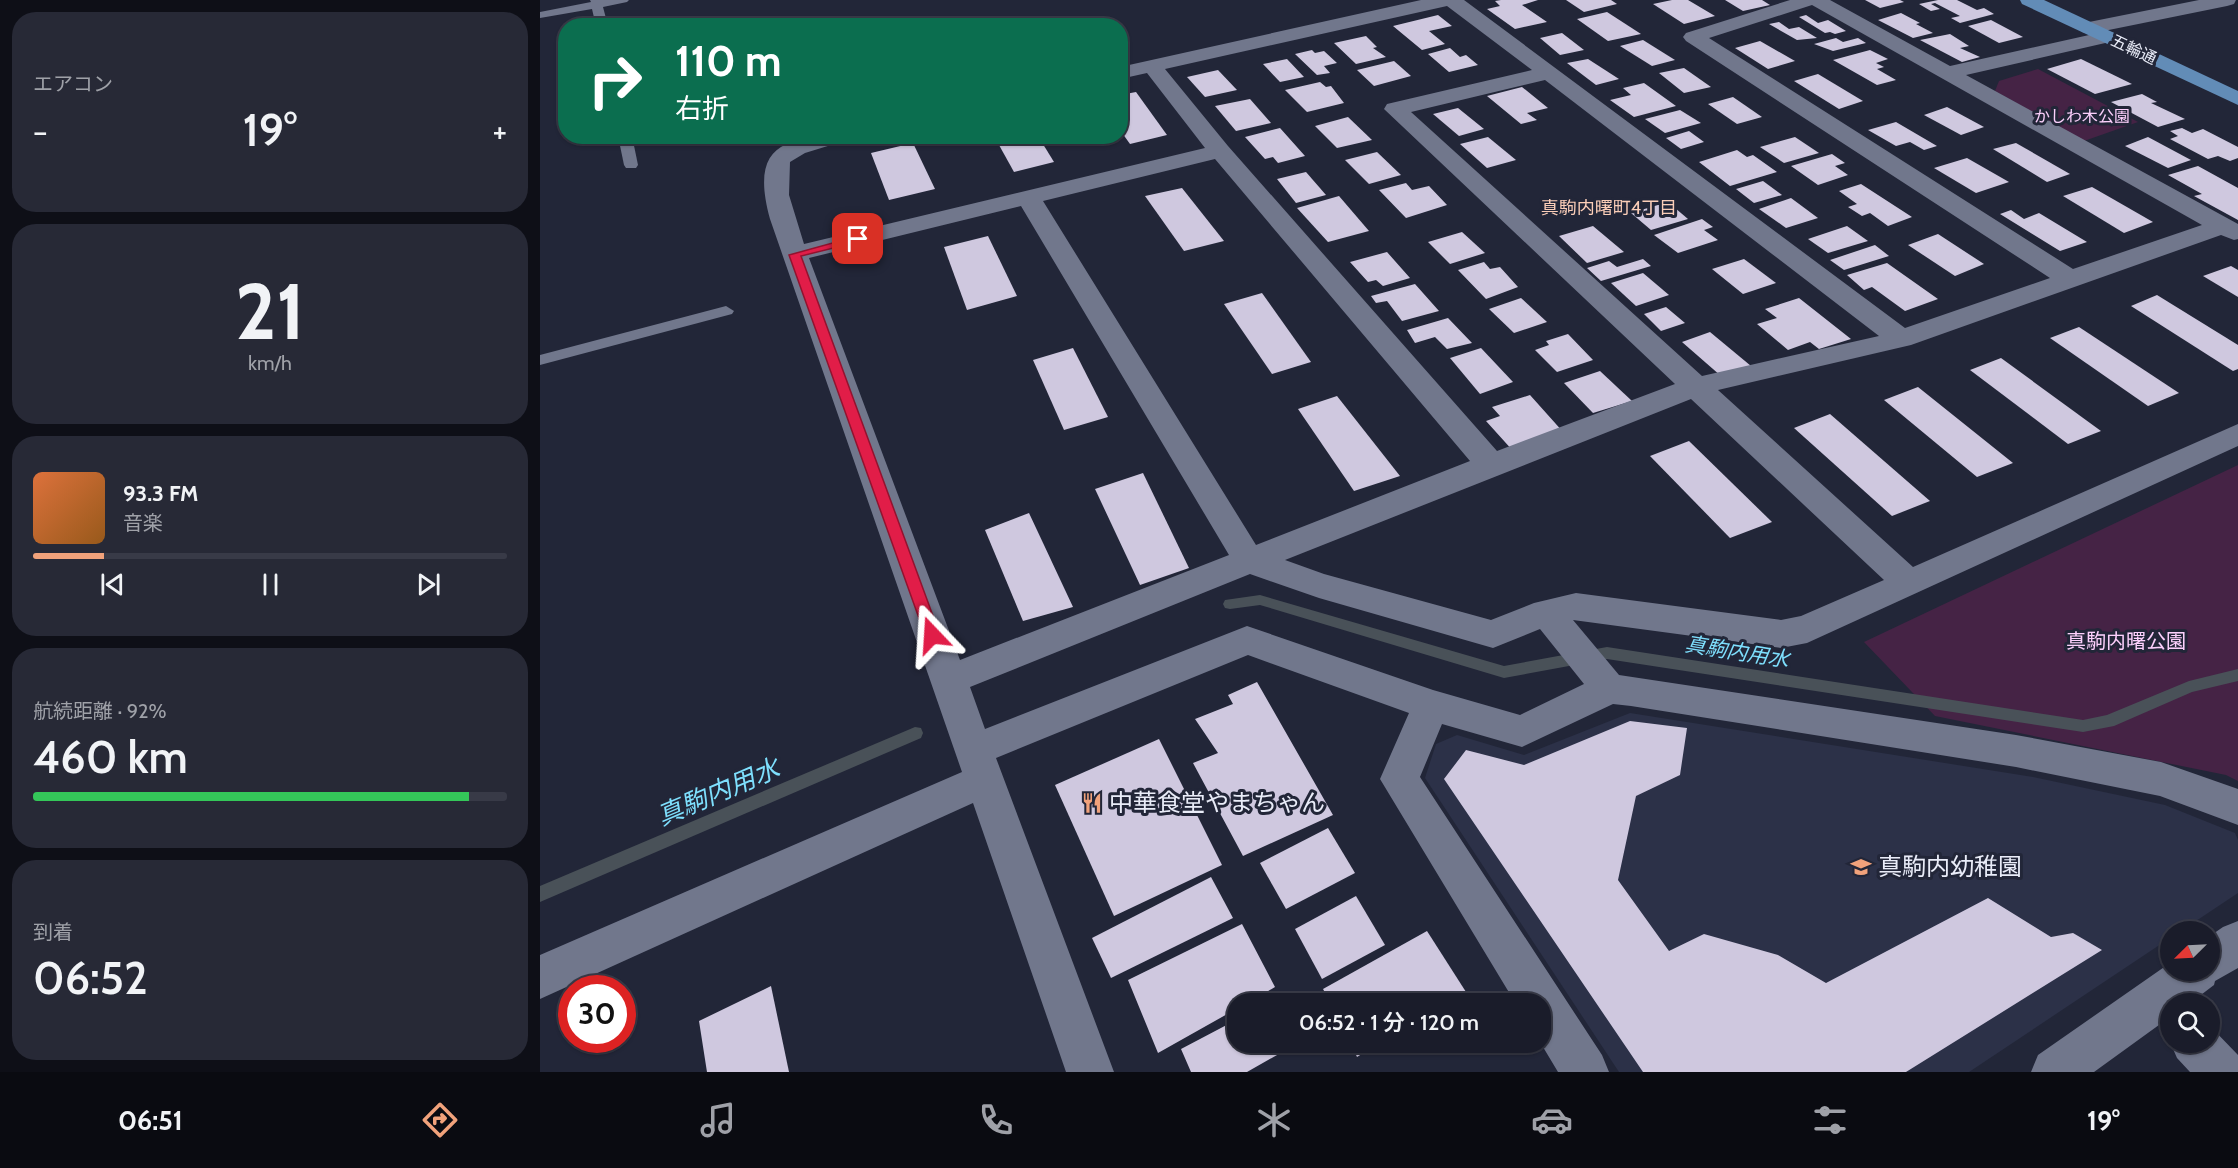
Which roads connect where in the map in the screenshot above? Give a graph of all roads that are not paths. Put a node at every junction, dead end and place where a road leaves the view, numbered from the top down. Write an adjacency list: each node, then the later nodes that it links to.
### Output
1 (623, 0): 8 (lane)
2 (1447, 0): 12 (street)
3 (1452, 0): 14 (street)
4 (1809, 0): 24 (street)
5 (1816, 0): 15 (street)
6 (2030, 0): 11 (main road, 五輪通)
7 (2227, 0): 11 (street)
8 (597, 2): 9 (lane); 10 (lane)
9 (540, 15)
10 (600, 18)
11 (2098, 32): 15 (street); 16 (main road, 五輪通)
12 (1152, 66): 13 (street); 19 (street)
13 (1128, 71)
14 (1548, 72): 26 (street); 28 (street)
15 (1950, 72): 22 (street)
16 (2238, 99)
17 (627, 144): 20 (lane)
18 (810, 144): 23 (street)
19 (1220, 151): 21 (street); 30 (street)
20 (631, 165)
21 (1028, 197): 23 (street); 31 (street)
22 (2230, 230): 24 (street)
23 (795, 255): 34 (street)
24 (2073, 280): 26 (street)
25 (726, 311): 27 (lane)
26 (1901, 339): 28 (street)
27 (540, 360)
28 (1698, 386): 30 (street); 32 (street)
29 (2238, 434): 32 (street)
30 (1491, 465): 31 (street)
31 (1249, 561): 33 (street); 34 (street)
32 (1909, 583): 33 (street)
33 (1546, 612): 35 (street)
34 (949, 680): 37 (street)
35 (1609, 689): 36 (street); 38 (street)
36 (1431, 705): 37 (street); 47 (street)
37 (979, 765): 41 (street); 46 (street)
38 (2238, 807)
39 (2238, 942): 40 (street)
40 (2220, 955)
41 (540, 977)
42 (2188, 981): 43 (street)
43 (2178, 993)
44 (2160, 1012): 48 (street)
45 (2204, 1053): 49 (street)
46 (1090, 1072)
47 (1585, 1072)
48 (2055, 1072)
49 (2223, 1072)

